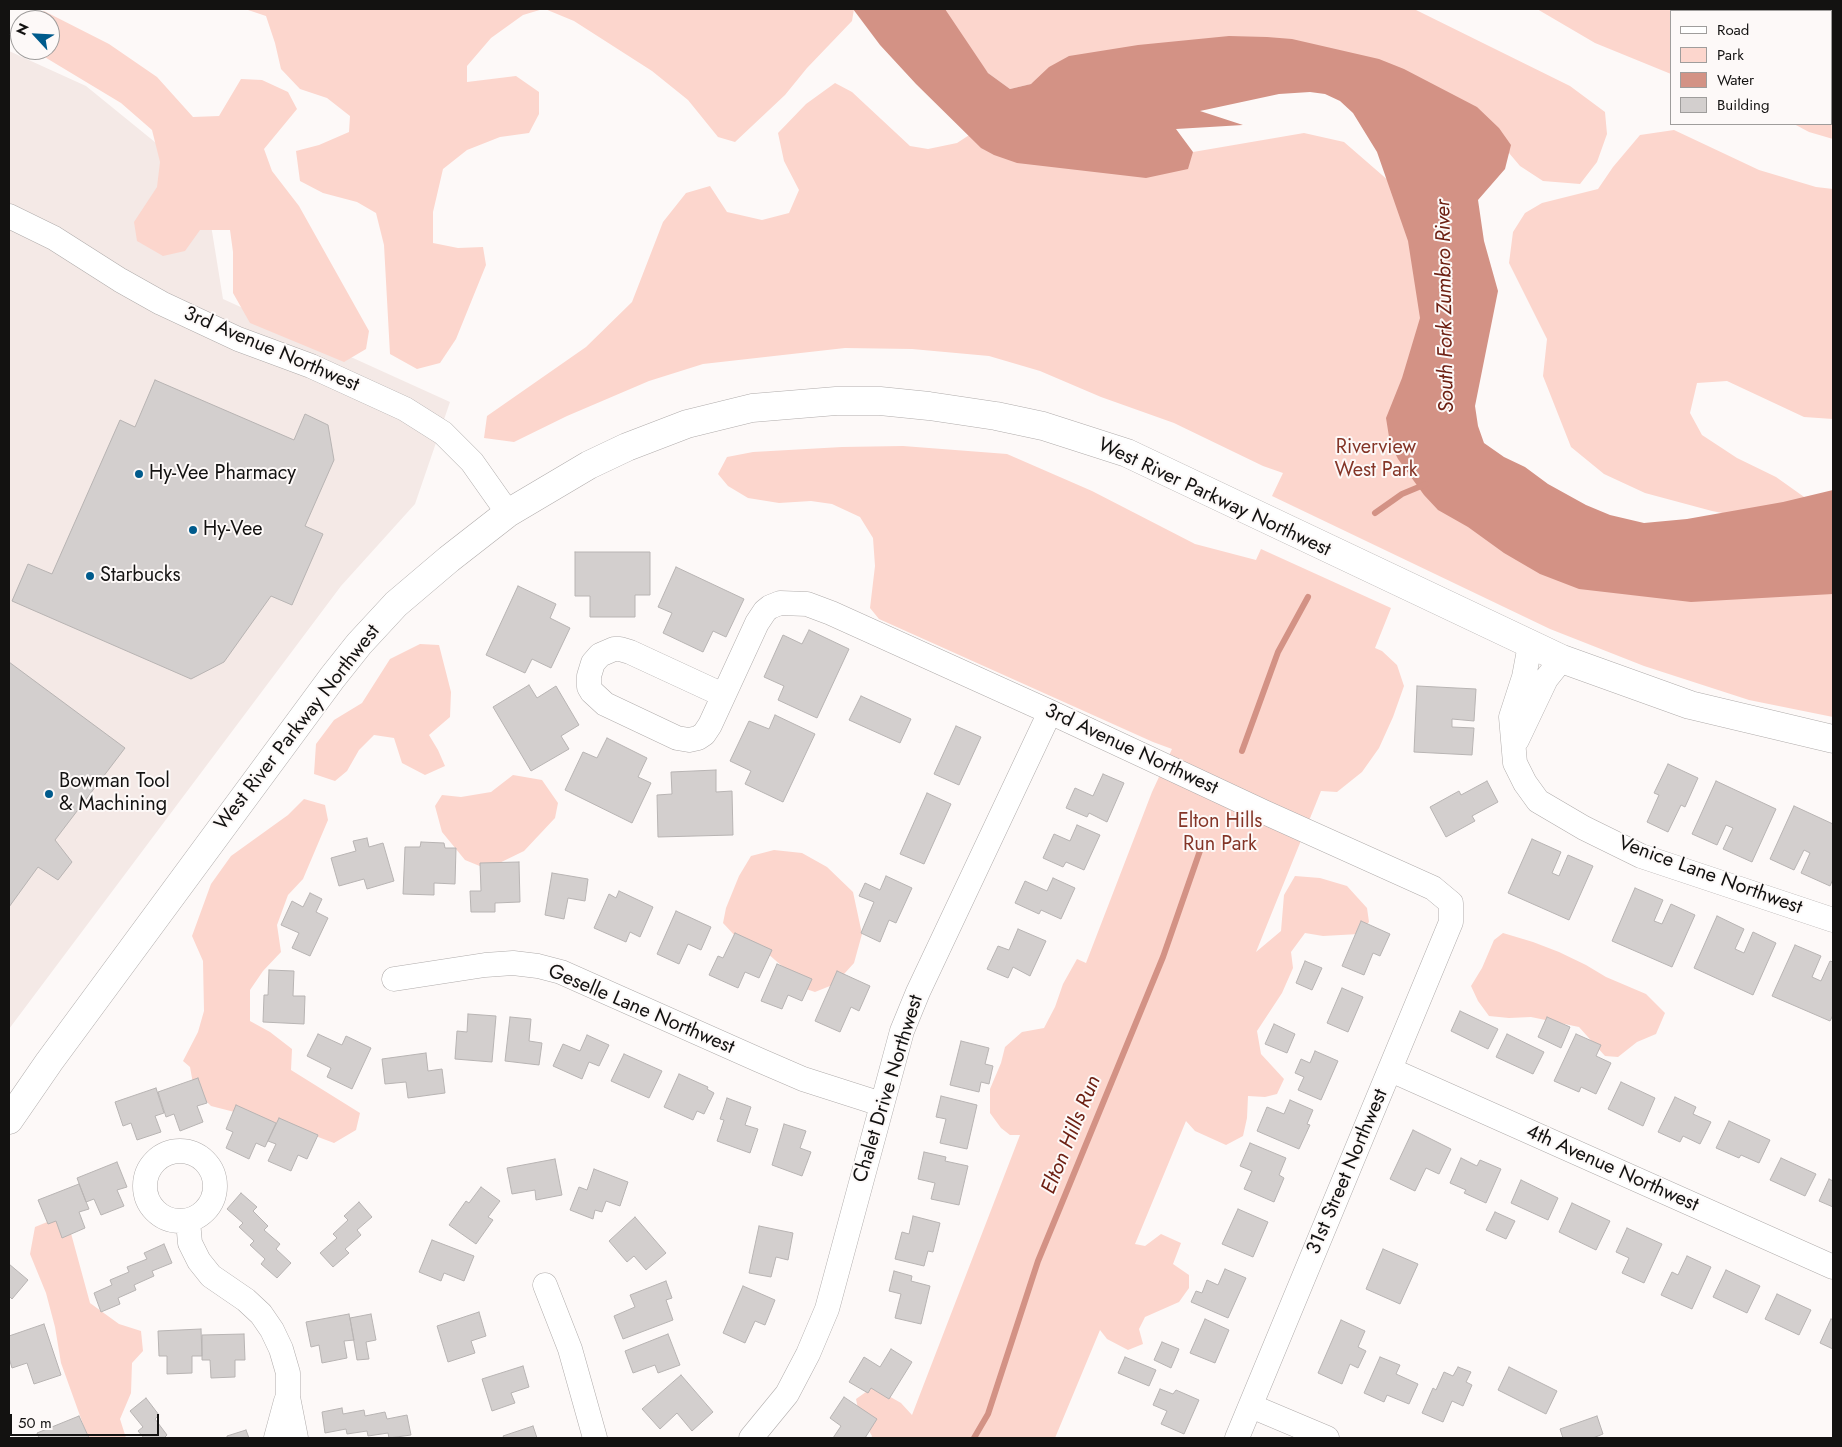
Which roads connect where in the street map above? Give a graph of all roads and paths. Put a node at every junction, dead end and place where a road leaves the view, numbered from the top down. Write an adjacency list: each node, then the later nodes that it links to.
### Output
1 (9, 216): 2 (street, 3rd Avenue Northwest)
2 (508, 513): 3 (main road, West River Parkway Northwest); 14 (main road, West River Parkway Northwest)
3 (1530, 645): 4 (main road, West River Parkway Northwest); 8 (street, Venice Lane Northwest)
4 (1562, 659): 7 (main road, West River Parkway Northwest); 8 (street)
5 (723, 695): 5 (street, 3rd Avenue Northwest); 6 (street, 3rd Avenue Northwest)
6 (1050, 712): 9 (street, 3rd Avenue Northwest); 13 (street, Chalet Drive Northwest)
7 (1833, 739)
8 (1514, 746): 10 (street, Venice Lane Northwest)
9 (1451, 903): 12 (street, 31st Street Northwest)
10 (1833, 920)
11 (394, 980): 13 (street, Geselle Lane Northwest)
12 (1391, 1070): 16 (street, 4th Avenue Northwest); 19 (street, 31st Street Northwest)
13 (881, 1104): 23 (street, Chalet Drive Northwest)
14 (9, 1120)
15 (188, 1221): 18 (street)
16 (1833, 1267)
17 (545, 1285): 22 (street)
18 (288, 1397): 20 (street); 21 (street)
19 (1251, 1406): 24 (street, 31st Street Northwest); 25 (street)
20 (276, 1438)
21 (296, 1438)
22 (595, 1438)
23 (750, 1438)
24 (1237, 1438)
25 (1327, 1438)

